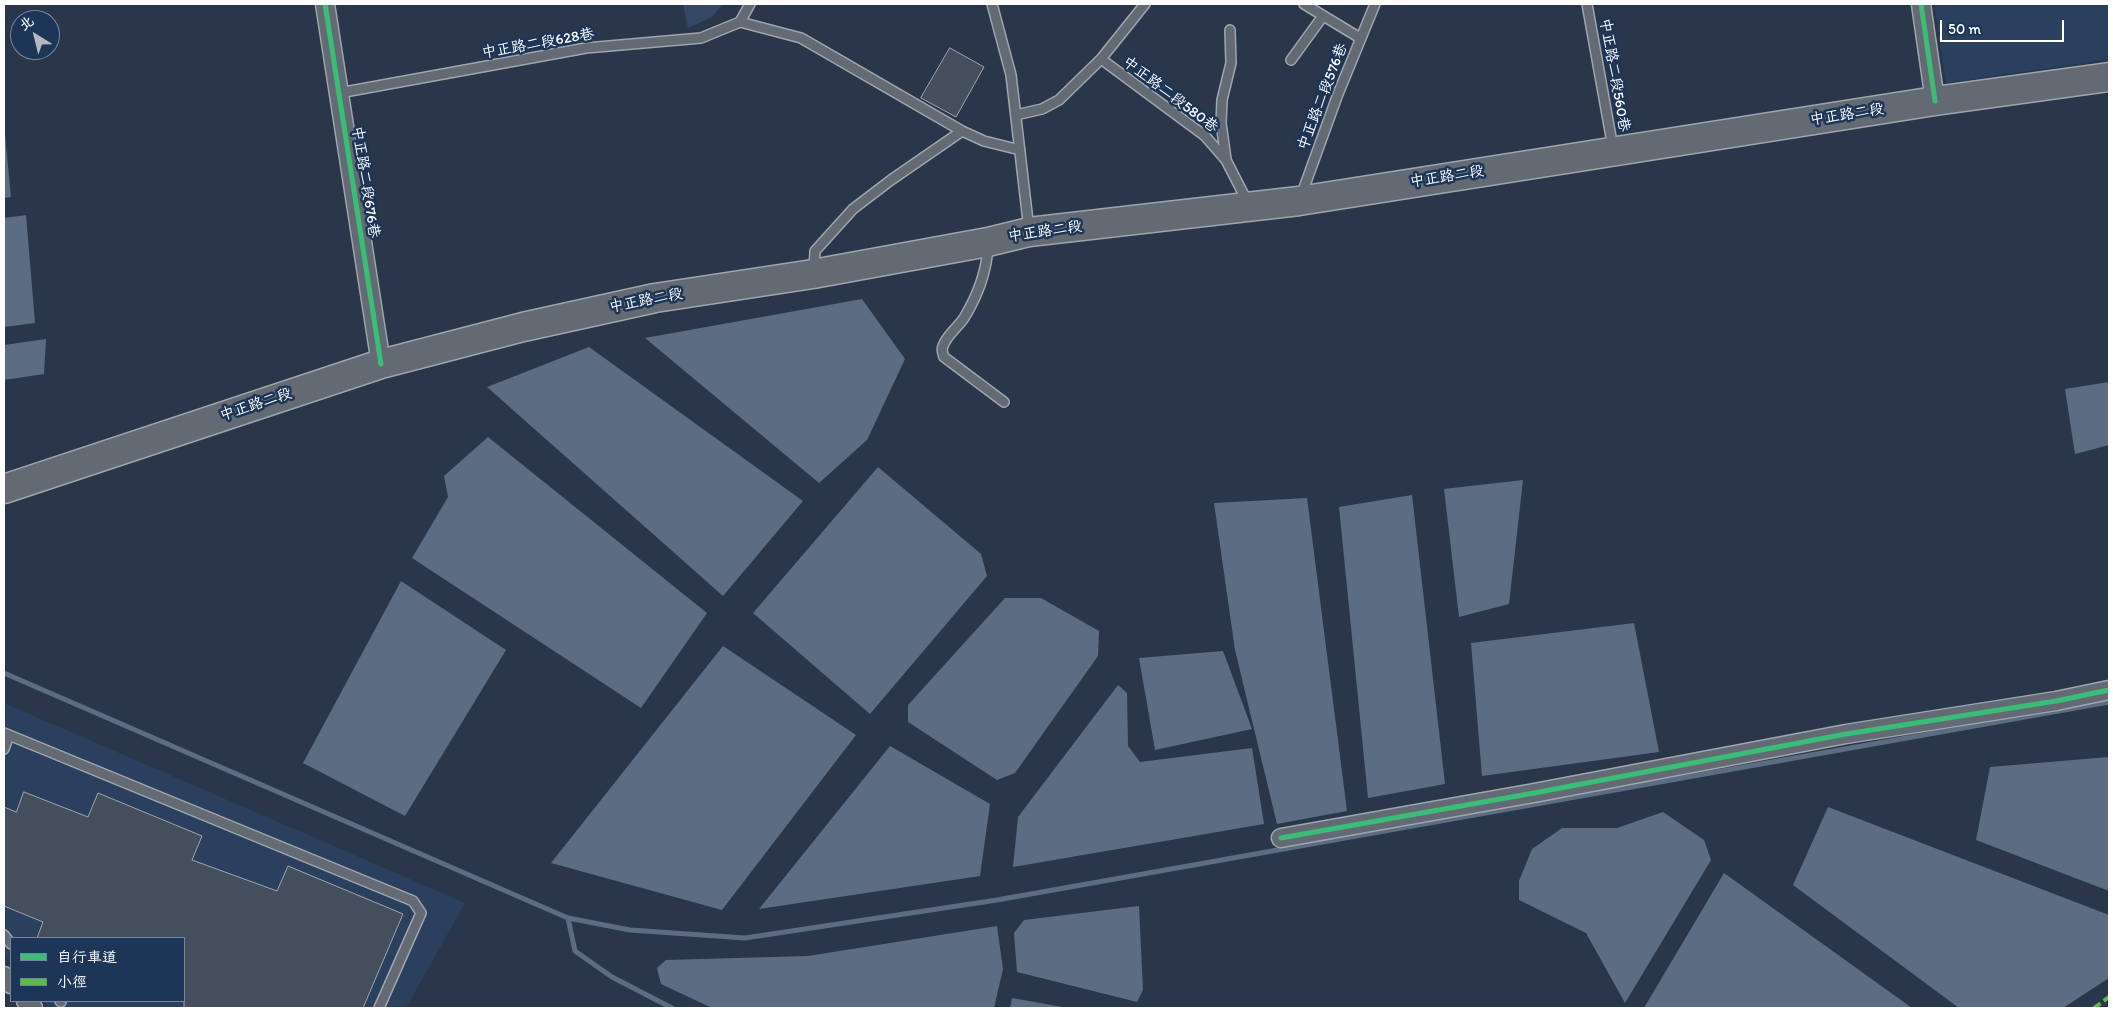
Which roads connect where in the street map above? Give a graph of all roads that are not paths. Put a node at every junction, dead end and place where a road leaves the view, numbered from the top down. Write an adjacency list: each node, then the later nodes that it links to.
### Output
1 (325, 4): 16 (street, 中正路二段676巷)
2 (750, 4): 10 (lane)
3 (992, 4): 18 (lane)
4 (1144, 4): 13 (lane, 中正路二段580巷)
5 (1304, 4): 9 (lane)
6 (1374, 4): 12 (lane, 中正路二段576巷)
7 (1587, 4): 21 (lane, 中正路二段560巷)
8 (1921, 4): 17 (street)
9 (1324, 16): 12 (lane); 14 (lane)
10 (740, 22): 16 (lane, 中正路二段628巷); 19 (lane)
11 (1230, 30): 22 (lane)
12 (1360, 38): 23 (lane, 中正路二段576巷)
13 (1101, 59): 18 (lane, 中正路二段580巷); 22 (lane, 中正路二段580巷)
14 (1291, 60)
15 (2109, 76): 17 (main road, 中正路二段)
16 (338, 93): 28 (street, 中正路二段676巷)
17 (1935, 101): 21 (main road, 中正路二段)
18 (1016, 116): 20 (lane)
19 (962, 131): 20 (lane); 27 (lane)
20 (1020, 150): 25 (lane)
21 (1613, 151): 23 (main road, 中正路二段)
22 (1226, 160): 24 (lane, 中正路二段580巷)
23 (1299, 201): 24 (main road, 中正路二段)
24 (1250, 207): 25 (main road, 中正路二段)
25 (1029, 232): 26 (main road, 中正路二段)
26 (988, 242): 27 (main road, 中正路二段); 29 (lane)
27 (813, 274): 28 (main road, 中正路二段)
28 (381, 364): 30 (main road, 中正路二段)
29 (1004, 402)
30 (4, 489)
31 (2109, 690): 34 (street)
32 (6, 734): 33 (lane); 35 (lane)
33 (4, 749)
34 (1281, 838)
35 (379, 1008)

